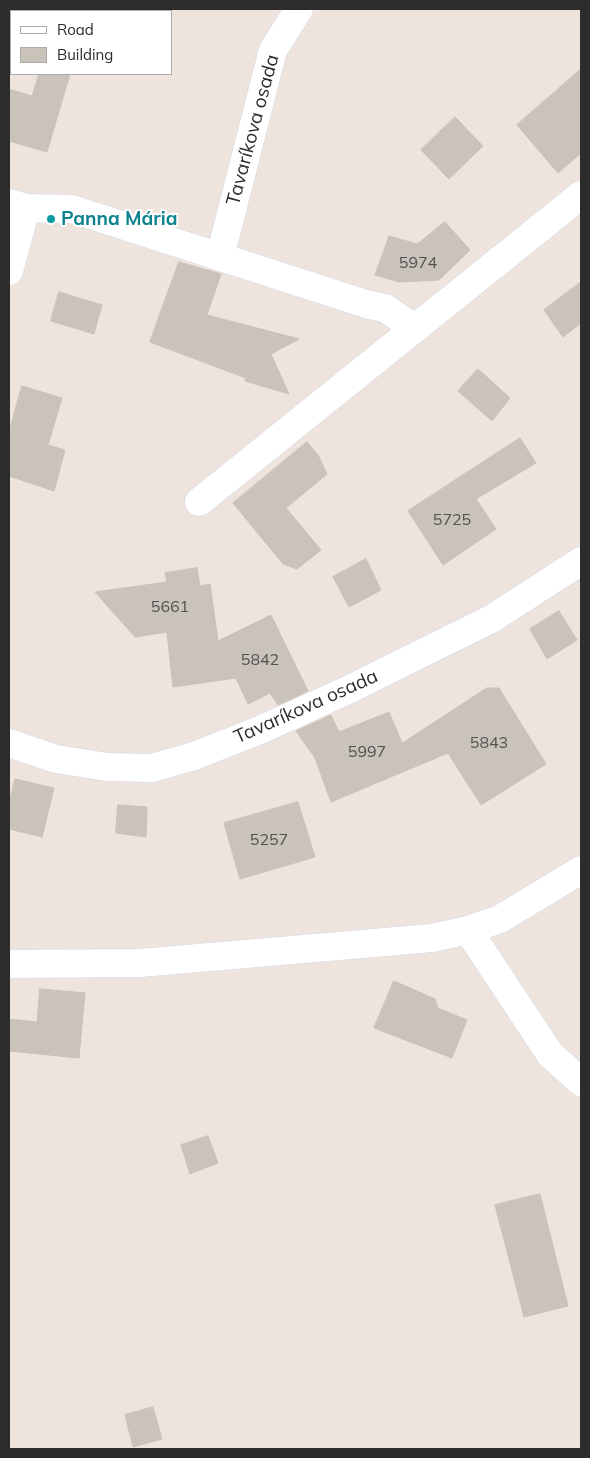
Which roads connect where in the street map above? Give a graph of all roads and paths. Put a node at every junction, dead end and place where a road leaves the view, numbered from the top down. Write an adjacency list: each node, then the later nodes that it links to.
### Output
1 (299, 9): 4 (street, Tavaríkova osada)
2 (581, 195): 6 (street)
3 (18, 206): 4 (street); 5 (street)
4 (220, 257): 6 (street)
5 (9, 271)
6 (414, 328): 7 (street)
7 (199, 502)
8 (581, 561): 9 (street, Tavaríkova osada)
9 (9, 743)
10 (581, 870): 11 (street)
11 (468, 930): 12 (street); 13 (street)
12 (9, 964)
13 (581, 1082)

